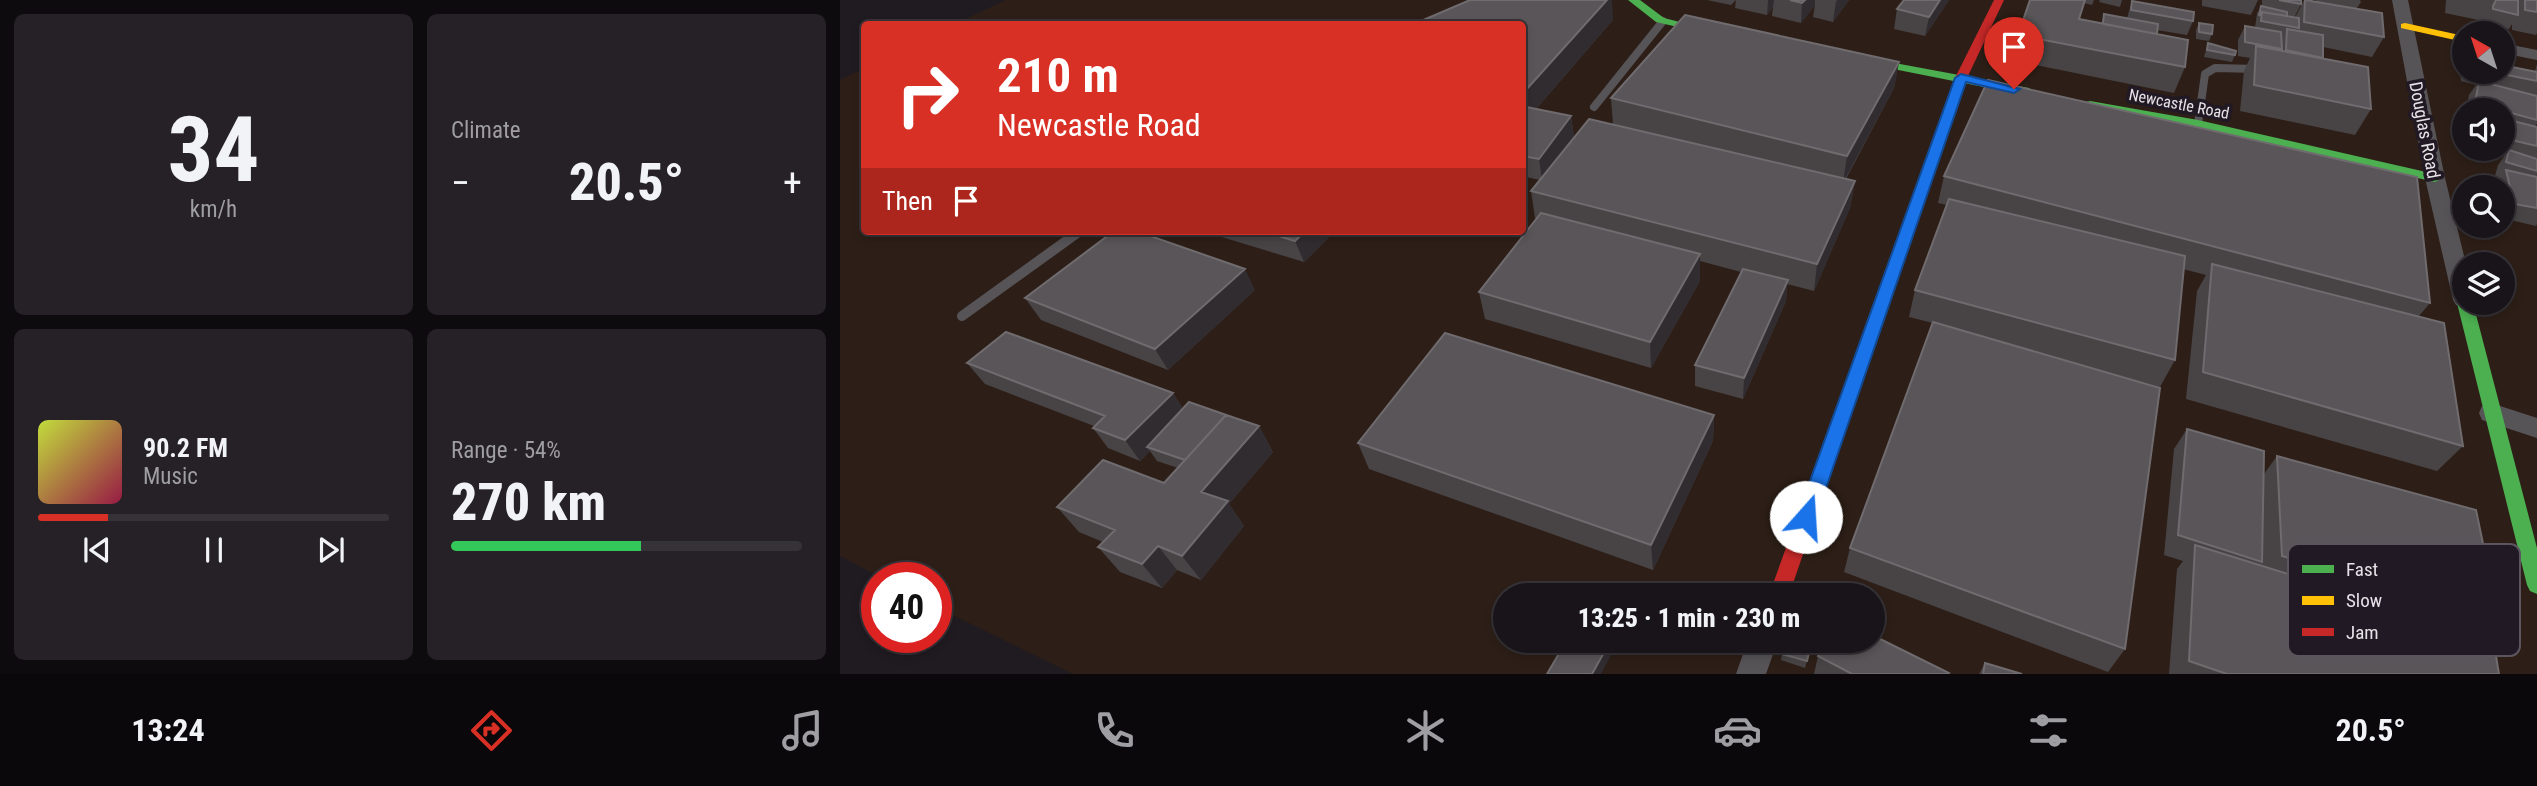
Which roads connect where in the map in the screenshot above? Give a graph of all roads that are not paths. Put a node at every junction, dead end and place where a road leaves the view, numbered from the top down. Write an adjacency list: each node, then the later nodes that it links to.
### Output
1 (1633, 0): 4 (street)
2 (1999, 0): 12 (street)
3 (2400, 0): 5 (street, Douglas Road)
4 (1662, 21): 6 (street); 15 (lane)
5 (2405, 26): 7 (street); 17 (street, Douglas Road)
6 (1732, 36)
7 (2452, 36)
8 (2515, 51): 9 (street)
9 (2537, 55)
10 (1840, 56): 12 (street)
11 (2266, 71): 16 (lane)
12 (1961, 78): 13 (street); 24 (street)
13 (2040, 95)
14 (2079, 103): 16 (street, Newcastle Road)
15 (1594, 107)
16 (2198, 124): 17 (street, Newcastle Road)
17 (2435, 178): 19 (street, Douglas Road)
18 (1074, 235): 21 (lane)
19 (2452, 252)
20 (2467, 315): 22 (street, Douglas Road)
21 (962, 316)
22 (2491, 412): 23 (street); 25 (street, Douglas Road)
23 (2537, 428)
24 (1783, 583)
25 (2537, 585)
26 (1758, 653): 27 (street)
27 (1751, 674)

